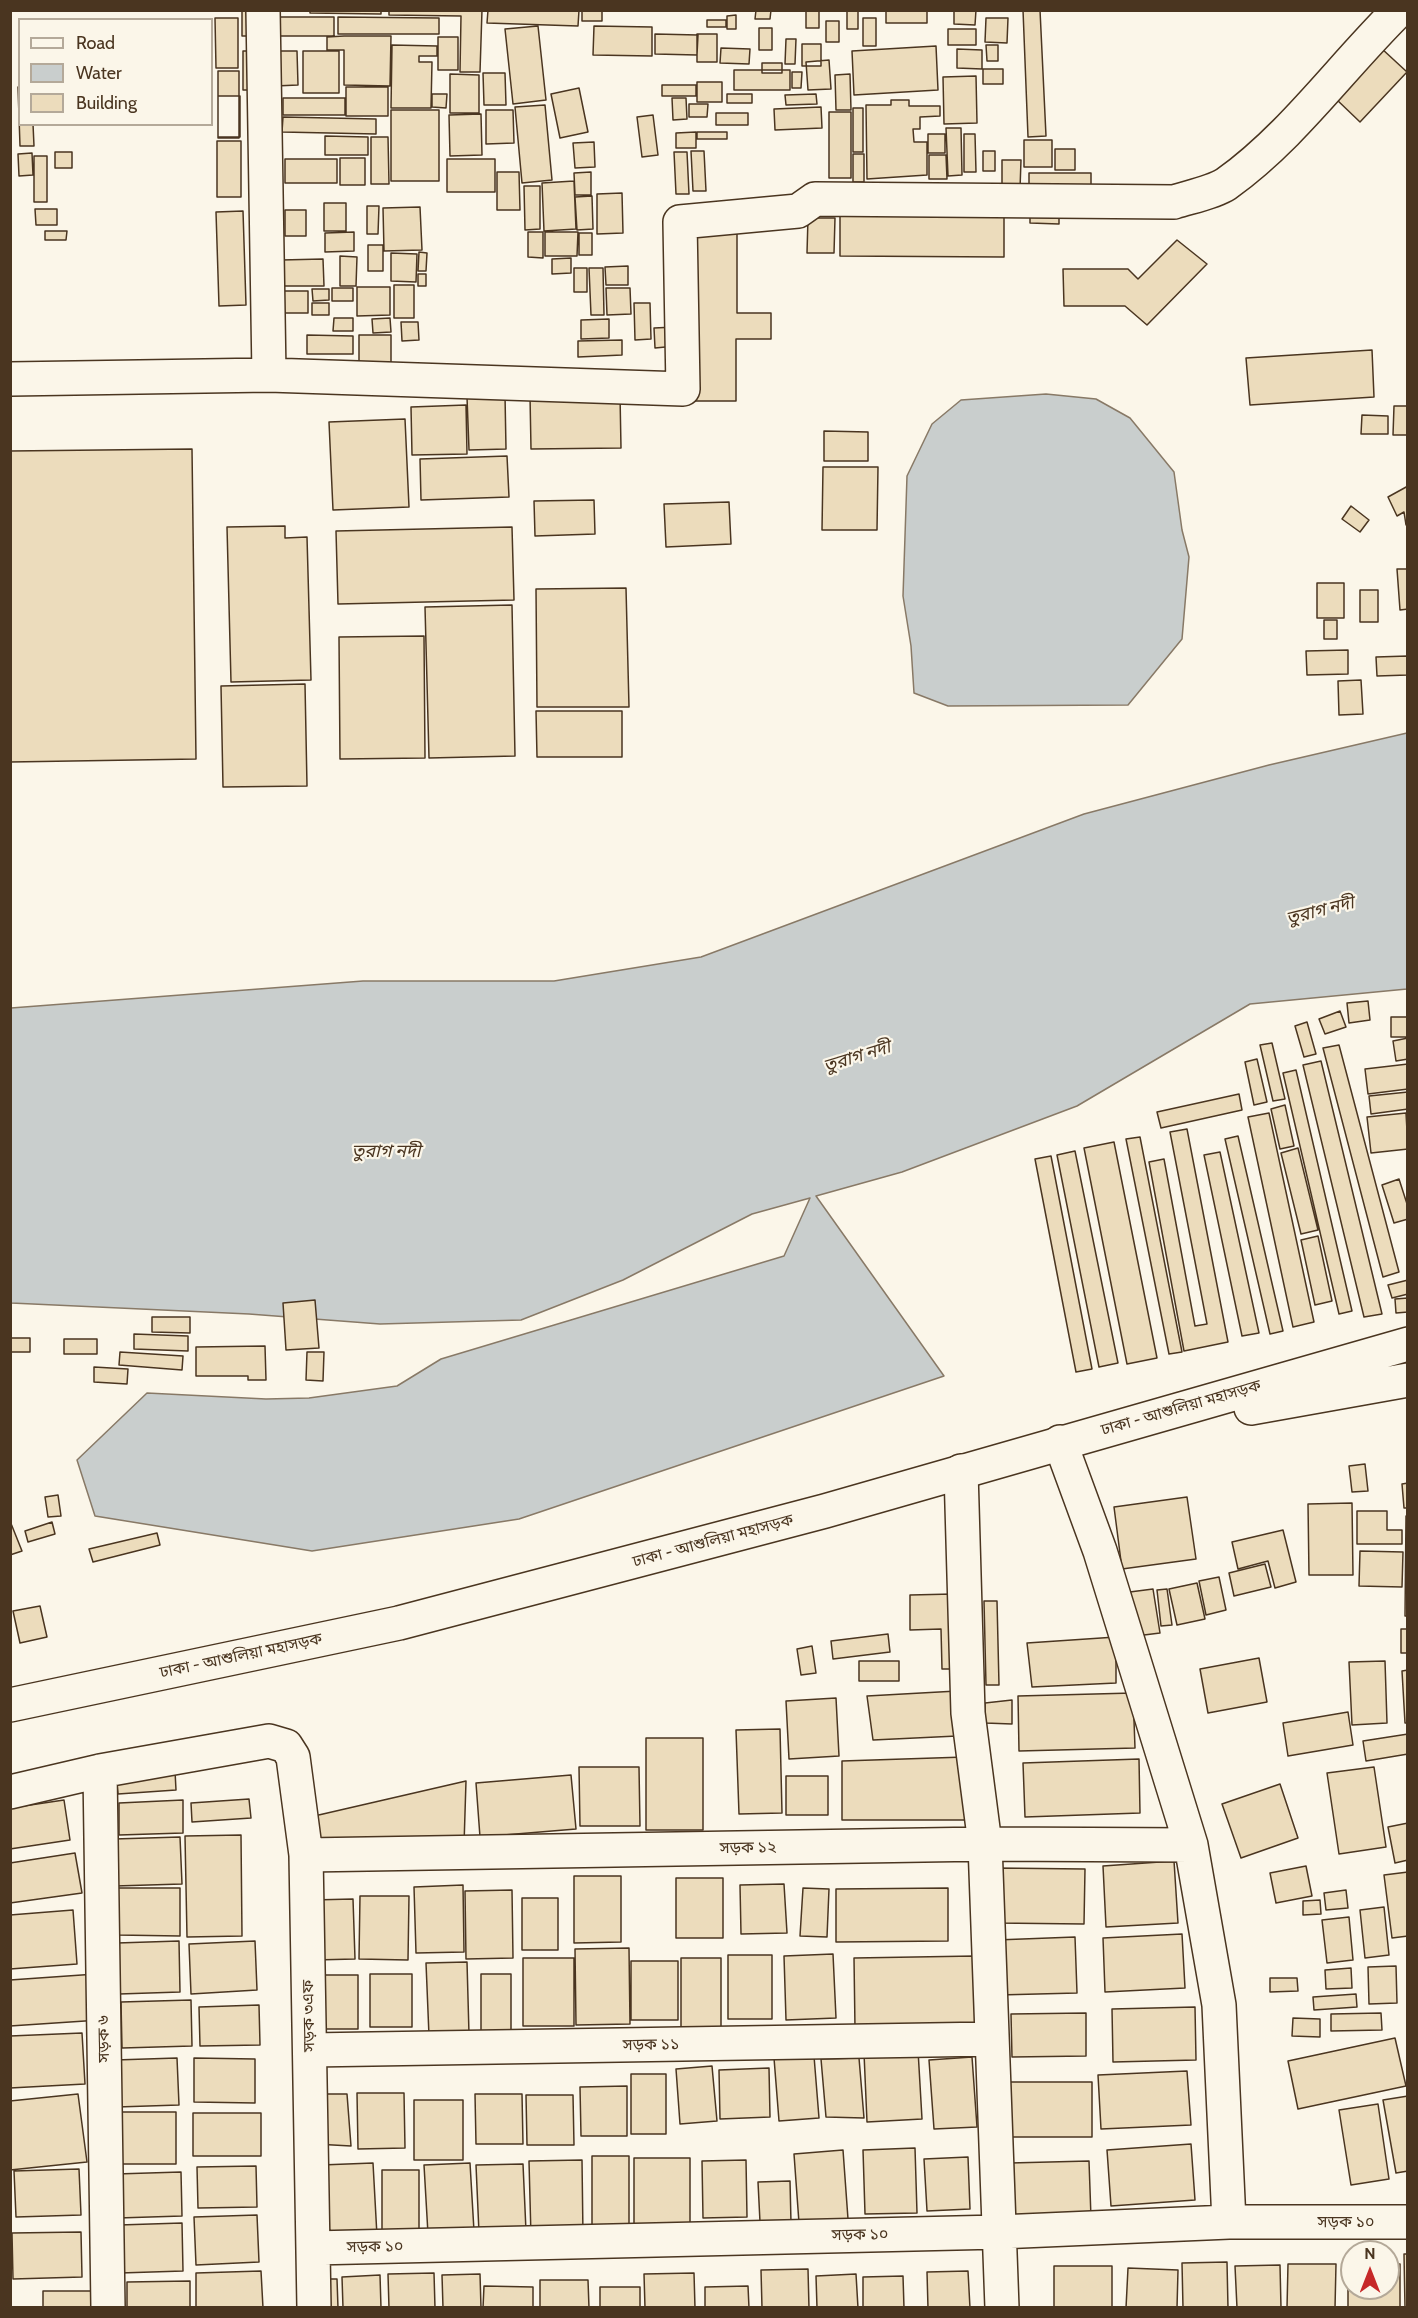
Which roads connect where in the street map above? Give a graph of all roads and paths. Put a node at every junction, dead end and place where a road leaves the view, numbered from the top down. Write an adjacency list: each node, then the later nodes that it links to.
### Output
1 (263, 10): 3 (main road)
2 (1400, 10): 3 (main road)
3 (269, 375): 4 (main road)
4 (10, 379)
5 (1407, 1344): 7 (main road, ঢাকা - আশুলিয়া মহাসড়ক)
6 (1407, 1380): 7 (main road)
7 (1060, 1443): 8 (main road, ঢাকা - আশুলিয়া মহাসড়ক); 13 (main road)
8 (962, 1471): 9 (main road, ঢাকা - আশুলিয়া মহাসড়ক); 12 (main road)
9 (10, 1705)
10 (100, 1771): 11 (main road); 14 (main road, সড়ক ৩এফ); 21 (main road, সড়ক ৬)
11 (10, 1792)
12 (985, 1844): 13 (main road, সড়ক ১২); 14 (main road, সড়ক ১২); 15 (main road)
13 (1191, 1845): 17 (main road)
14 (306, 1855): 16 (main road, সড়ক ৩এফ)
15 (992, 2039): 16 (main road, সড়ক ১১); 19 (main road)
16 (310, 2050): 20 (main road, সড়ক ৩এফ)
17 (1229, 2222): 18 (main road, সড়ক ১০); 19 (main road, সড়ক ১০)
18 (1407, 2222)
19 (999, 2232): 20 (main road, সড়ক ১০); 23 (main road)
20 (313, 2248): 22 (main road, সড়ক ৩এফ)
21 (108, 2307)
22 (314, 2307)
23 (1002, 2307)

